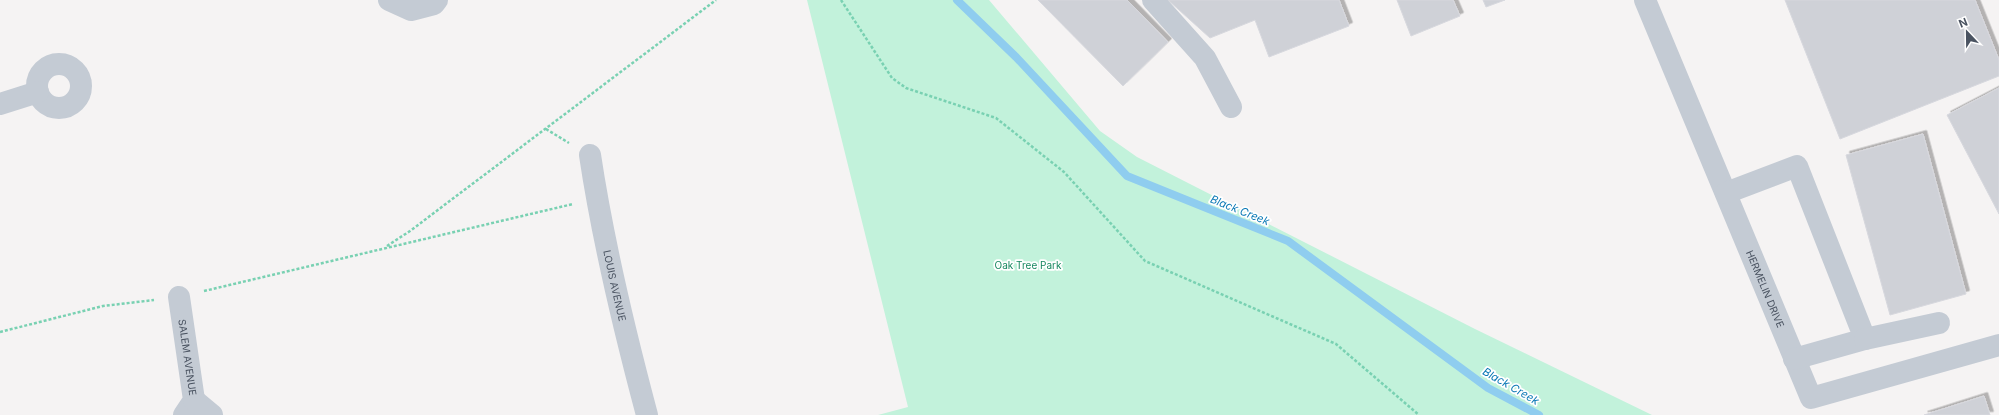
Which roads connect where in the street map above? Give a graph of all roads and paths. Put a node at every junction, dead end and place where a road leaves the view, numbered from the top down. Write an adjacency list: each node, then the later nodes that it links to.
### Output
1 (389, 0): 2 (street)
2 (437, 0)
3 (716, 0): 13 (path)
4 (841, 0): 23 (path)
5 (1153, 0): 9 (street)
6 (1645, 0): 11 (street, HERMELIN DRIVE)
7 (38, 92): 8 (street)
8 (0, 104)
9 (1231, 107)
10 (590, 155): 12 (street, LOUIS AVENUE)
11 (1726, 193): 17 (street); 19 (street, HERMELIN DRIVE)
12 (597, 198): 13 (path); 22 (street, LOUIS AVENUE)
13 (385, 248): 14 (path)
14 (179, 297): 16 (path); 20 (street, SALEM AVENUE)
15 (1939, 322): 17 (street)
16 (0, 332)
17 (1864, 339): 19 (street)
18 (1999, 345): 19 (street, HERMELIN DRIVE)
19 (1794, 358)
20 (189, 408): 21 (street)
21 (212, 415)
22 (647, 415)
23 (1419, 415)

